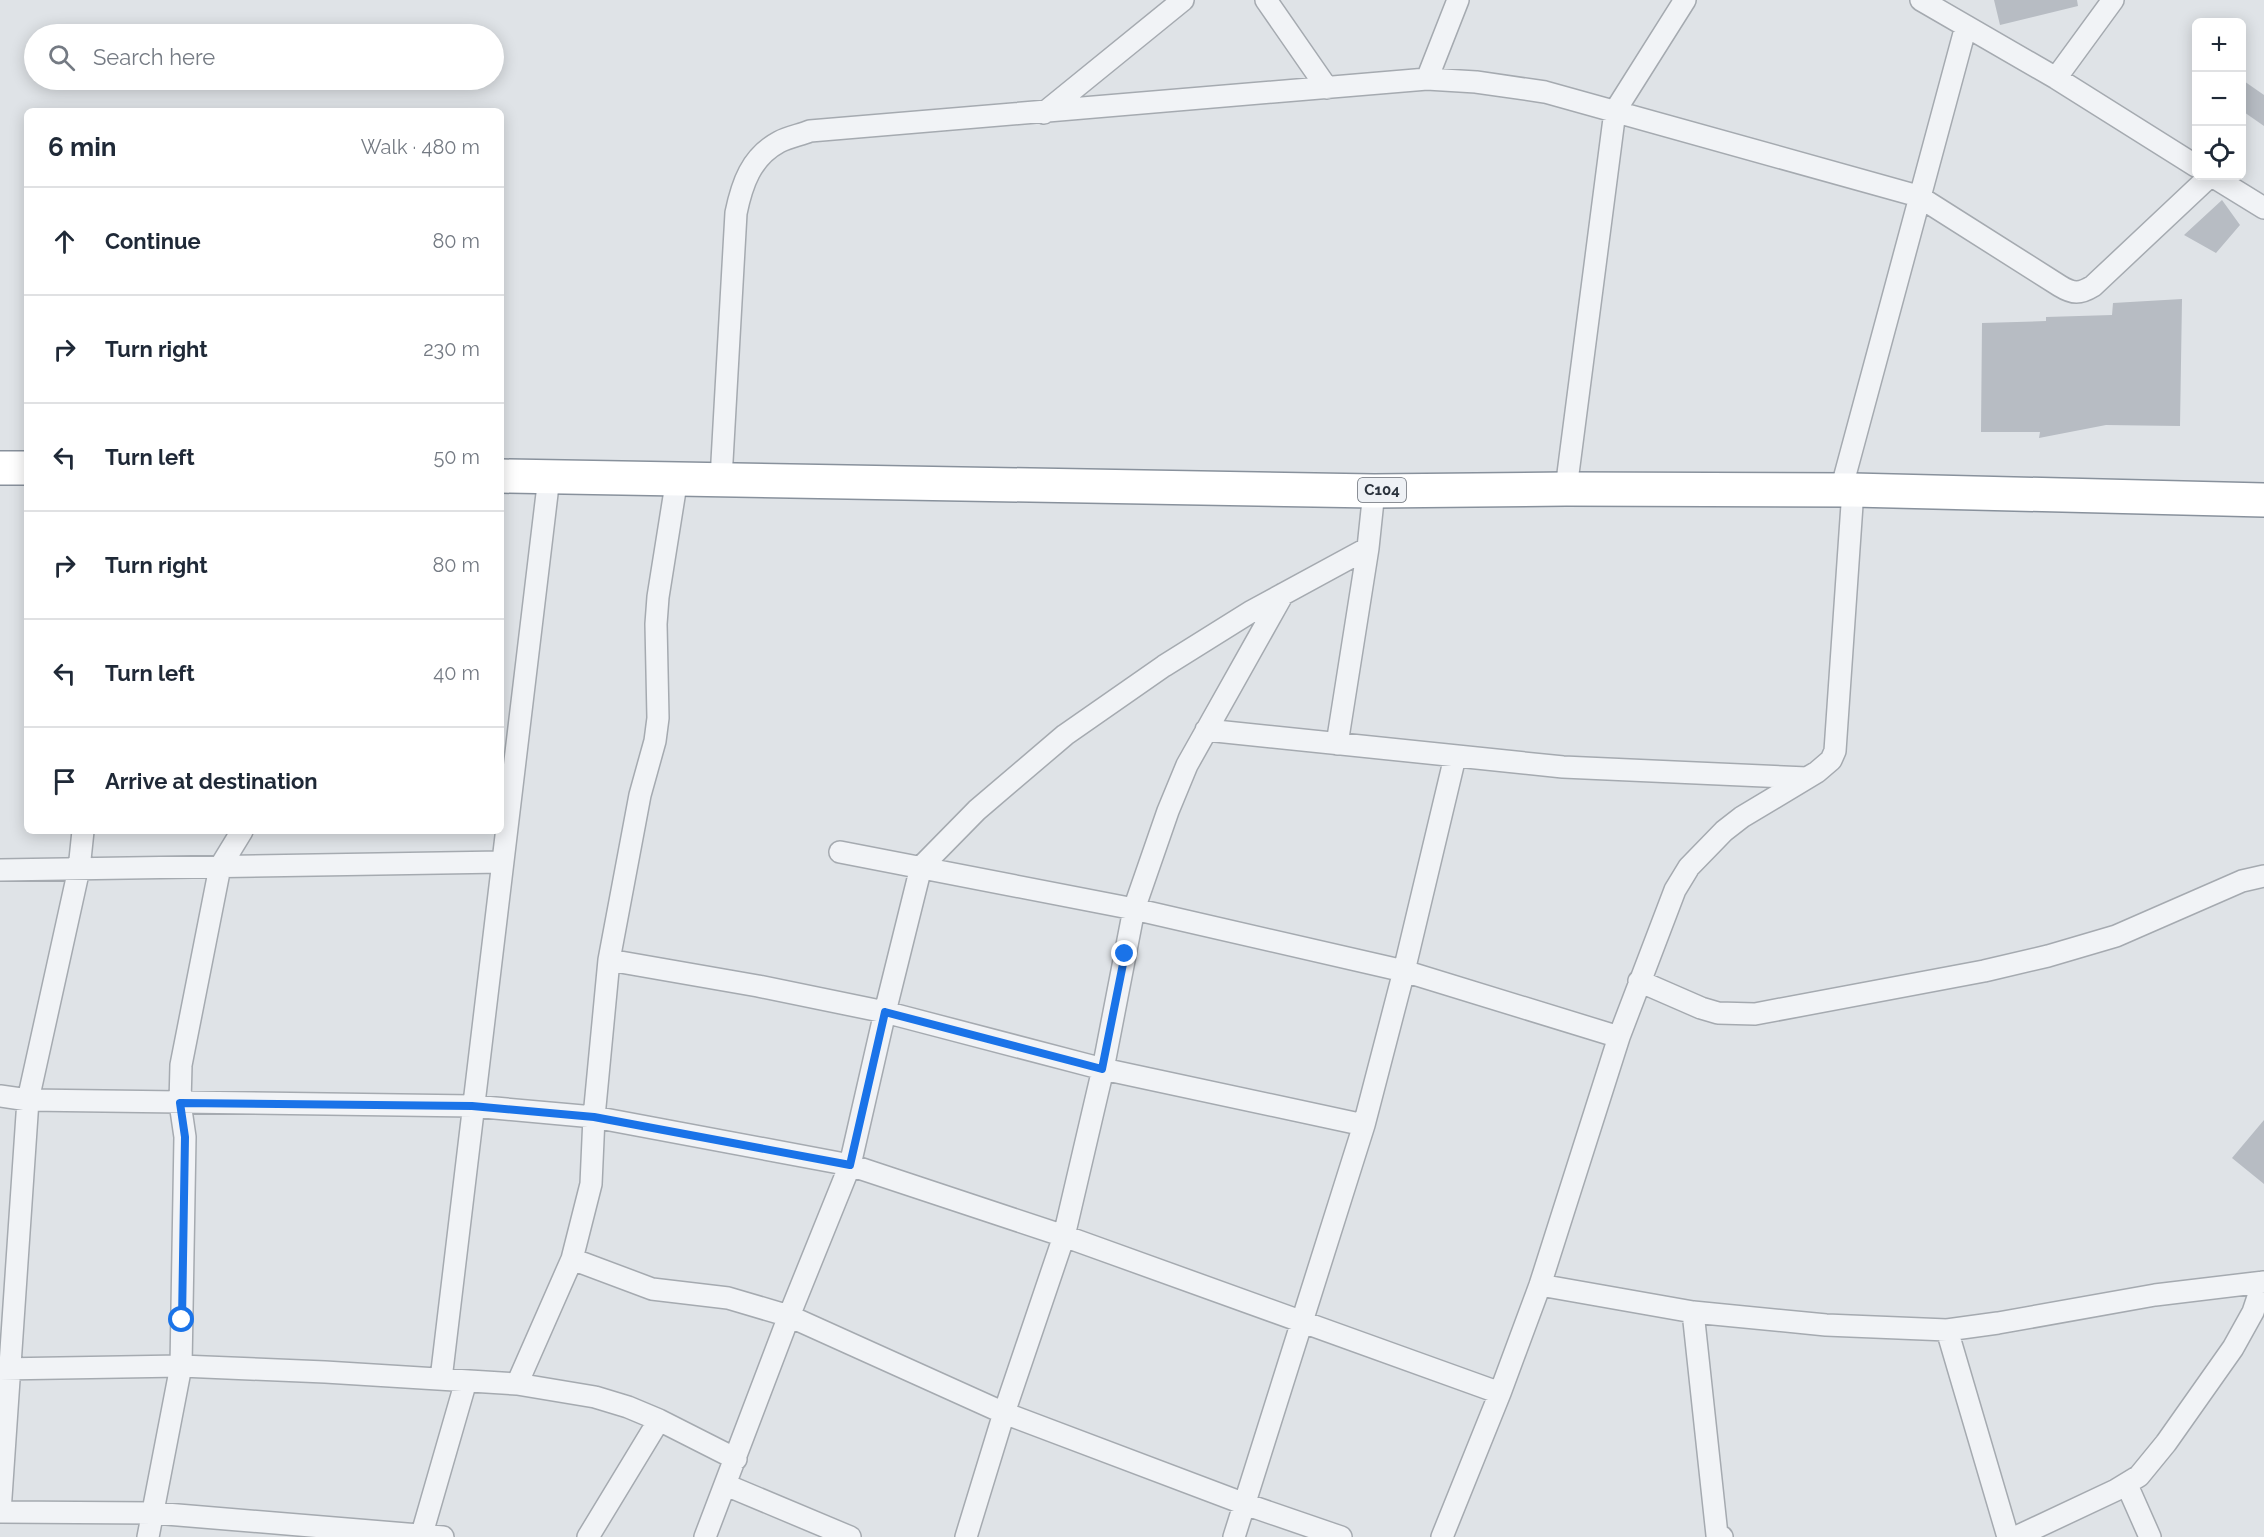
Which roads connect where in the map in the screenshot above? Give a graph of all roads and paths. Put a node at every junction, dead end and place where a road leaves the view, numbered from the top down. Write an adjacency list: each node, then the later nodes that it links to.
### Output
1 (1183, 0): 12 (street)
2 (1266, 0): 10 (street)
3 (1458, 0): 9 (street)
4 (1684, 0): 11 (street)
5 (1921, 0): 7 (street)
6 (2113, 0): 8 (street)
7 (1966, 26): 8 (street); 16 (street)
8 (2056, 78): 13 (street)
9 (1427, 79): 10 (street); 11 (street)
10 (1327, 88): 12 (street)
11 (1615, 111): 16 (street); 24 (street)
12 (1044, 113): 23 (street)
13 (2192, 163)
14 (2207, 180): 16 (street)
15 (2218, 180): 17 (street)
16 (1918, 196): 26 (street)
17 (2264, 208)
18 (0, 468): 19 (highway)
19 (24, 468)
20 (504, 476): 21 (highway, C104)
21 (549, 477): 22 (highway, C104); 37 (street)
22 (677, 478): 23 (highway, C104); 44 (street)
23 (721, 479): 25 (highway, C104)
24 (1566, 489): 25 (highway, C104); 26 (highway, C104)
25 (1374, 490): 28 (street)
26 (1847, 490): 27 (highway, C104); 33 (street)
27 (2264, 500)
28 (1368, 548): 29 (street); 31 (street)
29 (1283, 594): 30 (street); 39 (street)
30 (1206, 730): 31 (street); 43 (street)
31 (1337, 744): 32 (street)
32 (1455, 757): 33 (street); 45 (street)
33 (1808, 778): 46 (street)
34 (83, 834): 40 (street)
35 (240, 834): 38 (street)
36 (840, 852): 39 (street)
37 (502, 862): 38 (street); 53 (street)
38 (220, 867): 40 (street); 52 (street)
39 (921, 867): 43 (street); 47 (street)
40 (80, 869): 41 (street); 51 (street)
41 (0, 870)
42 (2264, 876): 46 (street)
43 (1134, 909): 45 (street); 49 (street)
44 (609, 960): 47 (street); 54 (street)
45 (1404, 971): 48 (street); 55 (street)
46 (1639, 981): 48 (street)
47 (885, 1012): 49 (street); 56 (street)
48 (1619, 1037): 60 (street)
49 (1102, 1069): 55 (street); 57 (street)
50 (0, 1096): 51 (street)
51 (28, 1100): 52 (street); 66 (street)
52 (180, 1103): 53 (street); 65 (street)
53 (472, 1106): 54 (street); 67 (street)
54 (594, 1117): 56 (street); 58 (street)
55 (1364, 1125): 63 (street)
56 (850, 1165): 57 (street); 62 (street)
57 (1064, 1236): 63 (street); 71 (street)
58 (572, 1259): 62 (street); 69 (street)
59 (2263, 1282): 64 (street); 75 (street)
60 (1540, 1285): 61 (street); 70 (street)
61 (1694, 1312): 64 (street); 81 (street)
62 (789, 1316): 71 (street); 73 (street)
63 (1302, 1322): 70 (street); 76 (street)
64 (1947, 1330): 90 (street)
65 (181, 1366): 66 (street); 67 (street); 78 (street)
66 (5, 1369): 77 (street)
67 (441, 1379): 68 (street)
68 (466, 1381): 69 (street); 80 (street)
69 (517, 1384): 72 (street)
70 (1500, 1393): 89 (street)
71 (1004, 1413): 76 (street); 86 (street)
72 (659, 1420): 73 (street); 83 (street)
73 (736, 1459): 74 (street)
74 (726, 1485): 84 (street); 85 (street)
75 (2127, 1485): 91 (street); 92 (street)
76 (1245, 1504): 87 (street); 88 (street)
77 (0, 1512): 78 (street)
78 (154, 1513): 79 (street); 82 (street)
79 (312, 1532): 80 (street)
80 (429, 1536)
81 (1719, 1536)
82 (148, 1537)
83 (588, 1537)
84 (705, 1537)
85 (850, 1537)
86 (966, 1537)
87 (1234, 1537)
88 (1341, 1537)
89 (1442, 1537)
90 (2008, 1537)
91 (2016, 1537)
92 (2150, 1537)

